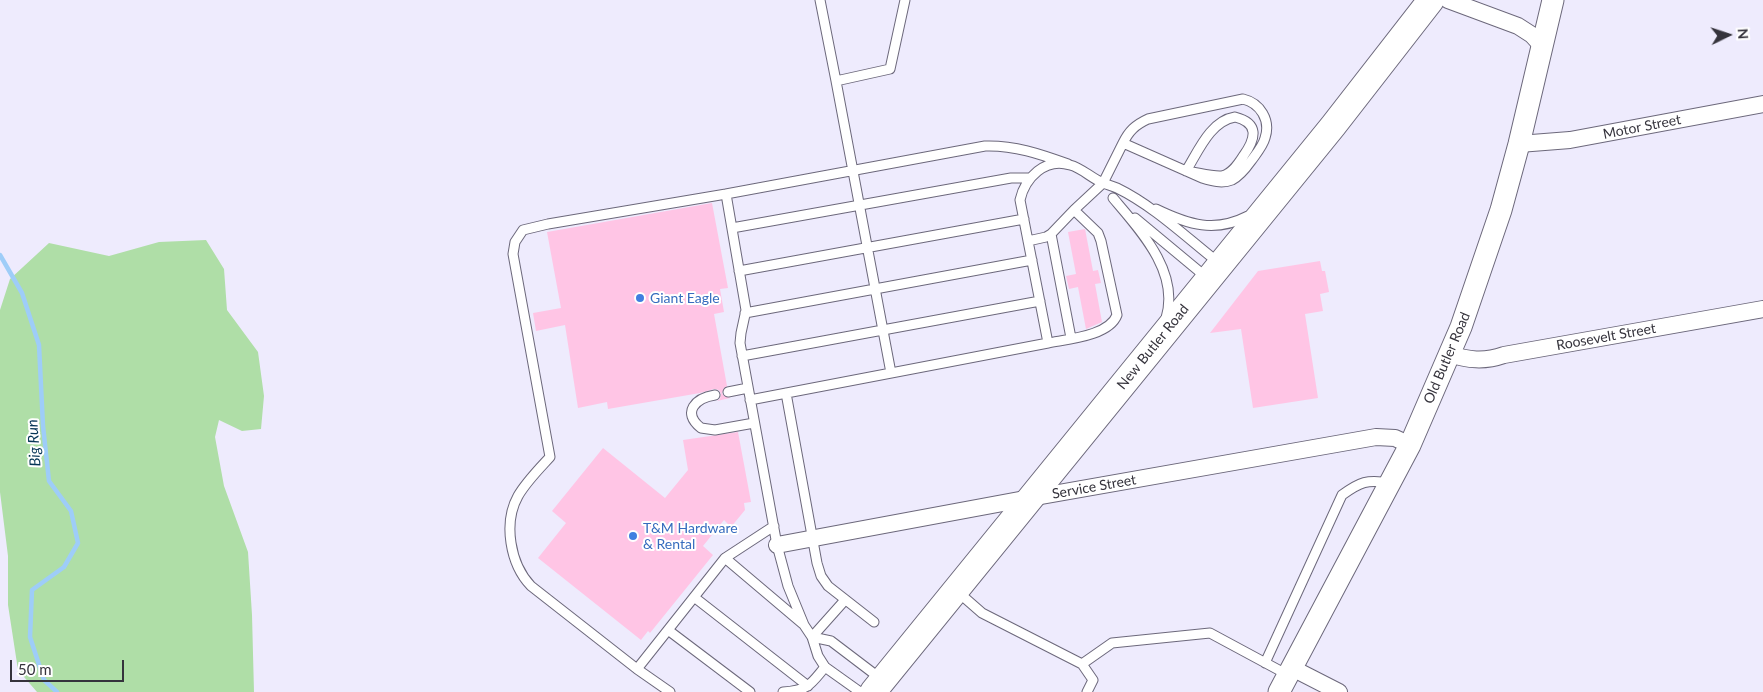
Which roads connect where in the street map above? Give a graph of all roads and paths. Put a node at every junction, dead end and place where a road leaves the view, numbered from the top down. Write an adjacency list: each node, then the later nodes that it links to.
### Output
1 (820, 0): 7 (lane)
2 (904, 0): 7 (lane)
3 (1431, 0): 17 (main road, New Butler Road)
4 (1448, 0): 6 (street)
5 (1553, 0): 6 (street, Old Butler Road)
6 (1542, 46): 10 (street, Old Butler Road)
7 (836, 80): 13 (lane)
8 (1763, 104): 10 (street, Motor Street)
9 (1123, 144): 14 (lane); 14 (lane); 16 (lane)
10 (1519, 144): 39 (street, Old Butler Road)
11 (1027, 150): 12 (lane); 13 (lane); 15 (lane)
12 (1068, 164): 15 (lane); 16 (lane)
13 (852, 170): 18 (lane); 21 (lane)
14 (1186, 171): 14 (lane)
15 (1031, 176): 21 (lane); 23 (lane)
16 (1103, 183): 19 (lane); 20 (lane); 22 (lane)
17 (1278, 193): 20 (lane); 30 (main road, New Butler Road)
18 (726, 194): 24 (lane); 65 (lane)
19 (1114, 198): 30 (lane); 38 (lane)
20 (1135, 198): 30 (lane)
21 (859, 205): 24 (lane); 27 (lane)
22 (1074, 210): 25 (lane); 36 (lane)
23 (1024, 218): 26 (lane); 27 (lane)
24 (732, 228): 29 (lane)
25 (1051, 234): 26 (lane); 36 (lane)
26 (1028, 240): 28 (lane)
27 (867, 248): 29 (lane); 31 (lane)
28 (1032, 260): 31 (lane); 32 (lane)
29 (739, 271): 34 (lane)
30 (1215, 272): 38 (main road, New Butler Road)
31 (875, 289): 34 (lane); 35 (lane)
32 (1040, 301): 35 (lane); 37 (lane)
33 (1763, 309): 39 (street, Roosevelt Street)
34 (745, 313): 40 (lane)
35 (883, 331): 40 (lane); 41 (lane)
36 (1071, 338): 37 (lane)
37 (1048, 343): 41 (lane)
38 (1152, 348): 50 (main road, New Butler Road)
39 (1449, 354): 48 (street, Old Butler Road)
40 (742, 356): 42 (lane)
41 (891, 373): 44 (lane)
42 (748, 388): 43 (lane); 46 (lane)
43 (728, 392)
44 (786, 393): 46 (lane); 52 (lane)
45 (715, 395): 47 (lane)
46 (750, 400): 47 (lane)
47 (754, 422): 51 (lane)
48 (1410, 445): 49 (street, Old Butler Road); 50 (street, Service Street)
49 (1390, 483): 62 (lane); 66 (street, Old Butler Road)
50 (1030, 498): 52 (street, Service Street); 55 (main road, New Butler Road)
51 (774, 526): 53 (lane); 54 (lane)
52 (813, 538): 53 (street, Service Street); 57 (lane)
53 (777, 545): 59 (lane)
54 (725, 558): 56 (lane); 59 (lane)
55 (956, 590): 63 (lane); 68 (main road, New Butler Road)
56 (694, 597): 60 (lane); 67 (lane)
57 (845, 600): 58 (lane); 61 (lane)
58 (874, 622)
59 (804, 625): 61 (lane)
60 (668, 630): 65 (lane); 70 (lane)
61 (812, 637): 64 (lane); 68 (lane)
62 (1265, 663): 63 (lane); 66 (lane)
63 (1082, 664): 73 (lane)
64 (825, 667): 67 (lane); 72 (lane)
65 (637, 669): 69 (lane)
66 (1287, 678): 74 (street)
67 (808, 686): 71 (lane)
68 (878, 686)
69 (670, 692)
70 (750, 692)
71 (783, 692)
72 (860, 692)
73 (1087, 692)
74 (1339, 692)

